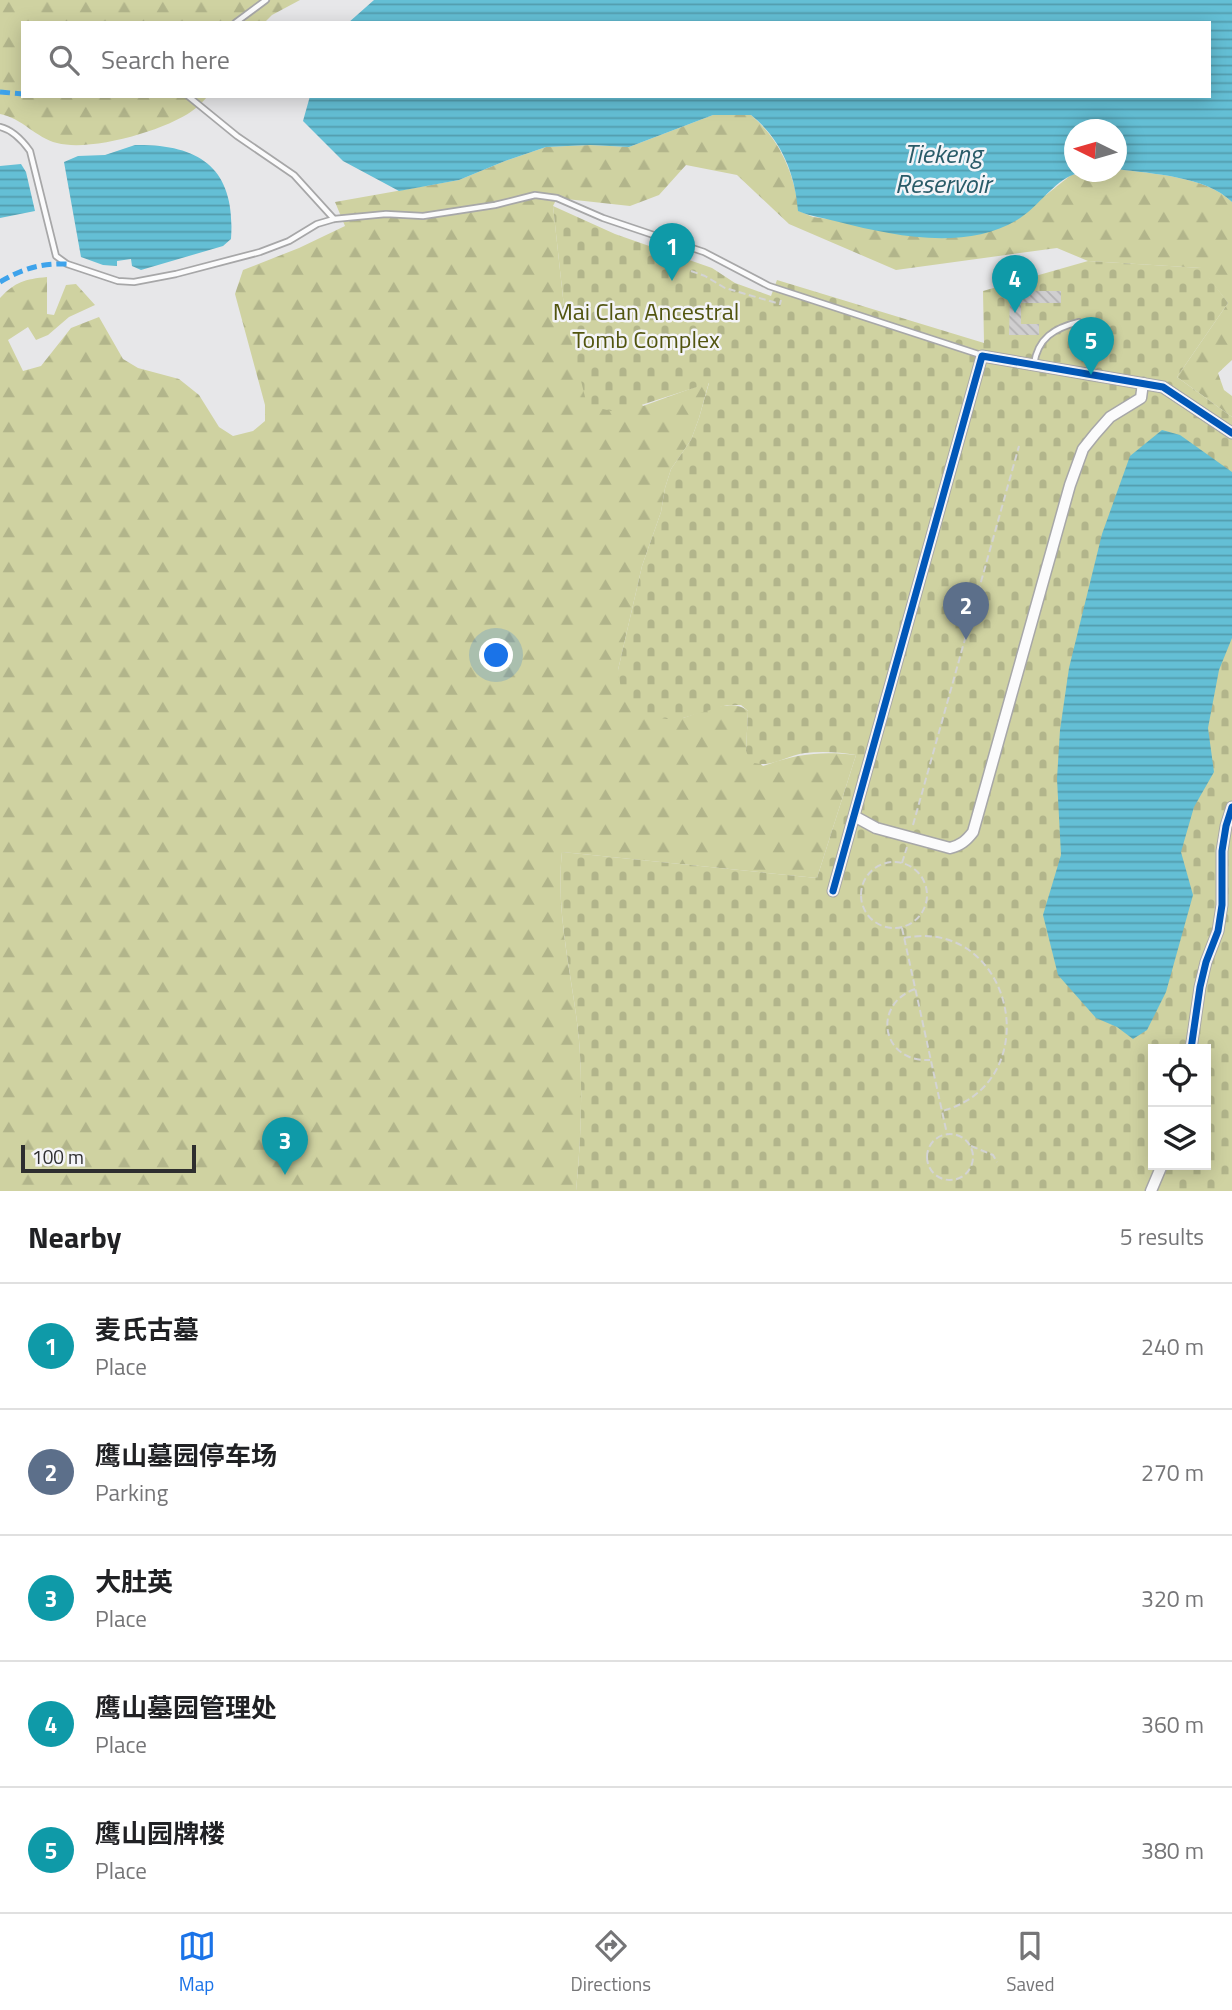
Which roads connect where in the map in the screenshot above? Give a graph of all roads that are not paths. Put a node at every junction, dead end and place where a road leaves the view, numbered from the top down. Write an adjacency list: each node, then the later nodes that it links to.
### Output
1 (266, 0): 2 (lane)
2 (237, 21)
3 (190, 98): 5 (lane)
4 (0, 127): 5 (lane)
5 (334, 219): 7 (lane)
6 (1079, 322): 8 (lane)
7 (982, 355): 8 (street); 12 (street)
8 (1034, 364): 9 (street)
9 (1143, 383): 10 (street); 12 (street)
10 (1232, 433)
11 (1232, 807): 14 (street)
12 (854, 816): 13 (street)
13 (833, 891)
14 (1192, 1044)
15 (1160, 1170): 16 (street)
16 (1151, 1191)

